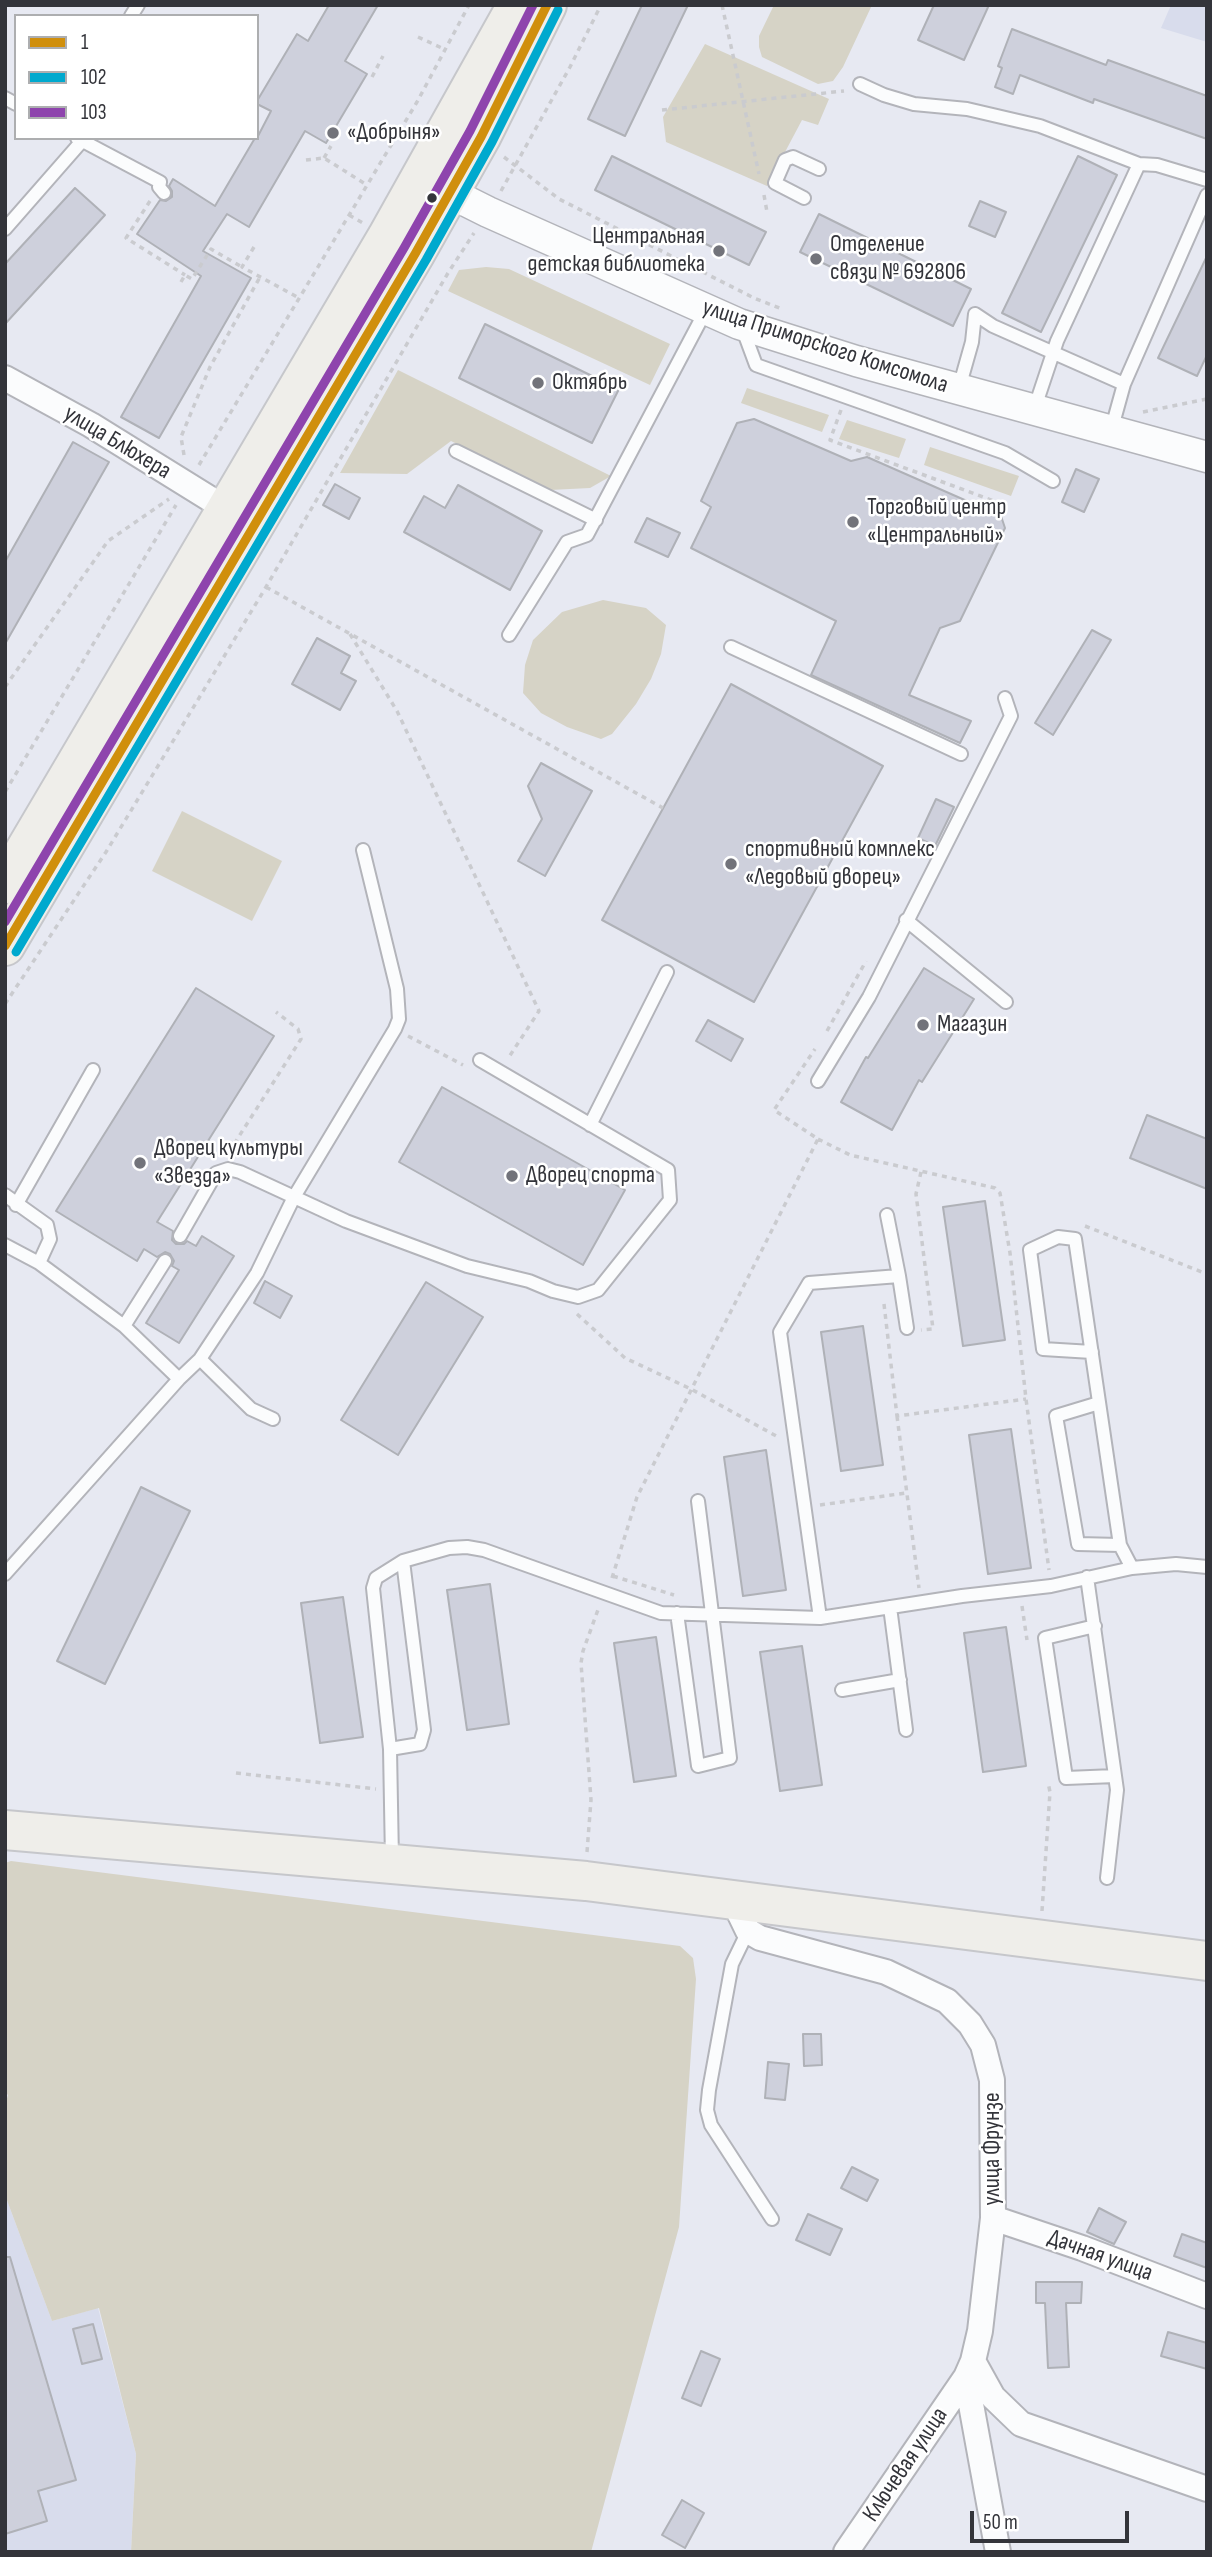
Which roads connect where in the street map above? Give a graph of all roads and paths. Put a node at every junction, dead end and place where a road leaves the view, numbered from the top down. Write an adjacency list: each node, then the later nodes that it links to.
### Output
1 (469, 5): 7 (path)
2 (517, 5): 25 (main road)
3 (547, 5): 14 (main road)
4 (601, 5): 20 (path)
5 (722, 5): 12 (path)
6 (418, 37): 7 (path)
7 (444, 49): 24 (path)
8 (383, 56): 9 (path)
9 (372, 77)
10 (860, 84): 19 (lane)
11 (845, 91): 12 (path)
12 (745, 102): 13 (path); 22 (path)
13 (662, 110)
14 (481, 137): 20 (path); 25 (main road)
15 (79, 140): 27 (lane); 33 (lane)
16 (331, 146): 17 (path)
17 (324, 158): 18 (path); 24 (path)
18 (306, 160)
19 (1139, 164): 23 (lane); 43 (lane)
20 (515, 167): 30 (path); 41 (path)
21 (820, 169): 29 (lane)
22 (760, 175)
23 (1207, 180)
24 (367, 185): 32 (path)
25 (435, 186): 30 (street, улица Приморского Комсомола); 57 (main road); 70 (main road)
26 (762, 187): 31 (path)
27 (162, 190): 36 (path)
28 (1207, 195): 45 (lane)
29 (804, 198)
30 (488, 212): 40 (street, улица Приморского Комсомола); 59 (path)
31 (767, 212)
32 (349, 215)
33 (5, 229)
34 (254, 247): 35 (path)
35 (242, 267): 36 (path); 37 (path)
36 (185, 275): 38 (path)
37 (260, 277): 39 (path); 53 (path)
38 (181, 282)
39 (299, 298)
40 (706, 310): 42 (street, улица Приморского Комсомола); 58 (lane)
41 (790, 312)
42 (751, 328): 46 (street, улица Приморского Комсомола); 47 (lane)
43 (1052, 351): 45 (lane); 46 (lane); 49 (lane)
44 (5, 378): 57 (street, улица Блюхера)
45 (1124, 384): 50 (lane)
46 (958, 390): 49 (street, улица Приморского Комсомола)
47 (845, 397): 54 (lane); 56 (path)
48 (1207, 399): 50 (path)
49 (1034, 411): 50 (street, улица Приморского Комсомола)
50 (1114, 421): 52 (street, улица Приморского Комсомола)
51 (456, 451): 58 (lane)
52 (1207, 457)
53 (185, 464)
54 (1053, 481)
55 (170, 499): 63 (path)
56 (1007, 506)
57 (228, 510): 68 (main road)
58 (596, 520): 61 (lane)
59 (267, 587): 60 (path); 74 (path)
60 (349, 634): 66 (path); 82 (path)
61 (509, 635)
62 (731, 647): 65 (lane)
63 (5, 687)
64 (1005, 698): 69 (lane)
65 (961, 754)
66 (663, 808)
67 (363, 850): 89 (lane)
68 (5, 884)
69 (906, 920): 73 (lane); 83 (lane)
70 (5, 946)
71 (870, 954): 76 (path)
72 (667, 972): 84 (lane)
73 (1006, 1002)
74 (5, 1004)
75 (276, 1012): 87 (path)
76 (825, 1033)
77 (406, 1035): 80 (path)
78 (819, 1045): 85 (path)
79 (480, 1060): 82 (lane)
80 (467, 1067)
81 (93, 1070): 90 (lane)
82 (500, 1072): 84 (lane)
83 (818, 1081)
84 (590, 1125): 100 (lane)
85 (818, 1139): 86 (path); 107 (path)
86 (921, 1171): 102 (path); 108 (path)
87 (216, 1173): 89 (lane); 92 (lane)
88 (5, 1195): 90 (lane)
89 (294, 1197): 100 (lane); 105 (lane)
90 (16, 1205): 96 (lane)
91 (887, 1215): 98 (lane)
92 (180, 1236)
93 (1127, 1241): 97 (path)
94 (5, 1245): 96 (lane)
95 (164, 1261): 101 (lane)
96 (39, 1263): 101 (lane)
97 (1207, 1275)
98 (899, 1276): 99 (lane); 102 (lane)
99 (881, 1277): 103 (path); 112 (lane)
100 (553, 1291): 107 (path)
101 (124, 1326): 106 (lane)
102 (906, 1331): 103 (path)
103 (888, 1334): 110 (path)
104 (1092, 1352): 104 (lane); 109 (lane)
105 (200, 1359): 106 (lane); 111 (lane)
106 (179, 1379): 120 (lane)
107 (691, 1389): 112 (path); 124 (path)
108 (1026, 1399): 110 (path); 122 (path)
109 (1099, 1403): 116 (lane); 116 (lane)
110 (897, 1416): 113 (path)
111 (273, 1419)
112 (796, 1448): 115 (lane)
113 (907, 1493): 115 (path); 125 (path)
114 (698, 1501): 128 (lane)
115 (804, 1508): 129 (lane)
116 (1119, 1545): 119 (lane)
117 (403, 1561): 124 (lane); 135 (lane); 135 (lane)
118 (1207, 1567): 119 (lane)
119 (1132, 1568): 121 (lane)
120 (5, 1574)
121 (1087, 1577): 122 (lane); 130 (lane)
122 (1051, 1586): 123 (lane)
123 (1020, 1590): 125 (lane); 131 (path)
124 (604, 1595): 127 (lane); 143 (path)
125 (921, 1602): 126 (lane)
126 (890, 1607): 129 (lane); 132 (lane)
127 (677, 1614): 128 (lane); 128 (lane)
128 (713, 1615): 129 (lane)
129 (820, 1618)
130 (1095, 1626): 137 (lane); 137 (lane)
131 (1028, 1644)
132 (900, 1680): 133 (lane); 134 (lane)
133 (842, 1690)
134 (906, 1730)
135 (390, 1749): 139 (lane)
136 (236, 1773): 139 (path)
137 (1115, 1776): 142 (lane)
138 (1048, 1778): 145 (path)
139 (392, 1791): 141 (lane)
140 (5, 1830): 141 (main road)
141 (392, 1866): 143 (main road)
142 (1108, 1878)
143 (586, 1881): 144 (main road)
144 (740, 1916): 145 (main road); 147 (street, улица Фрунзе); 148 (lane)
145 (1041, 1938): 146 (main road)
146 (1207, 1961)
147 (993, 2218): 149 (street, Дачная улица); 150 (street, улица Фрунзе)
148 (772, 2219)
149 (1207, 2296)
150 (970, 2369): 151 (street); 152 (street, улица Фрунзе); 153 (street, Ключевая улица)
151 (1207, 2489)
152 (1000, 2550)
153 (846, 2552)

